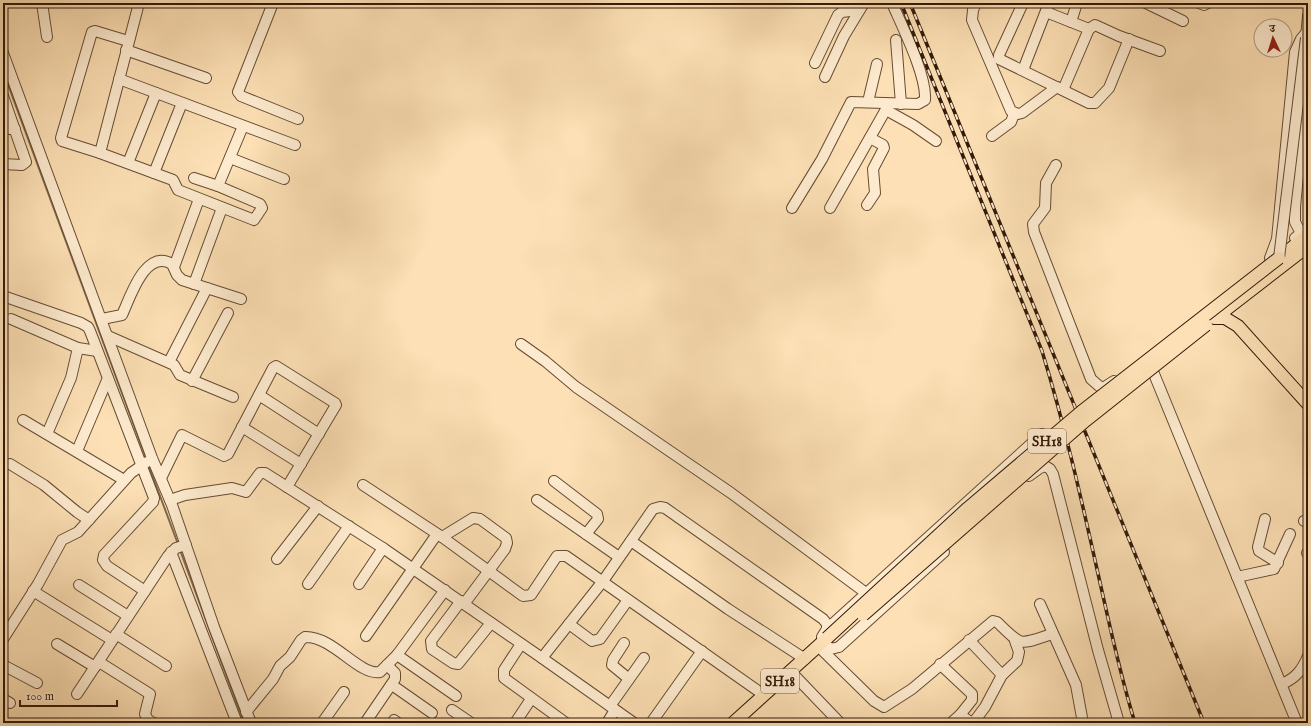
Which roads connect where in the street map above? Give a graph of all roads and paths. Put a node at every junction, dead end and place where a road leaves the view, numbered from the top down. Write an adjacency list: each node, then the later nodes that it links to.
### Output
1 (42, 3): 18 (street)
2 (139, 3): 21 (street)
3 (273, 3): 39 (street)
4 (854, 3): 24 (street)
5 (864, 3): 28 (street)
6 (892, 3): 36 (street)
7 (976, 3): 38 (street)
8 (1023, 3): 27 (street)
9 (1077, 3): 16 (street)
10 (1146, 3): 15 (street)
11 (1199, 3): 12 (street)
12 (1208, 3)
13 (1047, 8): 16 (street); 27 (street)
14 (1308, 16): 63 (street, bridge)
15 (1183, 21)
16 (1071, 22): 17 (street)
17 (1089, 29): 19 (street); 31 (street)
18 (47, 37)
19 (1129, 39): 22 (street); 31 (street)
20 (896, 40): 36 (street)
21 (127, 45): 29 (street); 30 (street); 47 (street)
22 (1160, 51)
23 (3, 53): 32 (street)
24 (815, 63)
25 (877, 64): 34 (street)
26 (1308, 68): 61 (street)
27 (1023, 70): 31 (street)
28 (825, 76)
29 (206, 78)
30 (119, 79): 33 (street); 47 (street)
31 (1060, 89): 38 (street)
32 (8, 90): 42 (street); 72 (street)
33 (156, 93): 35 (street); 49 (street)
34 (868, 102): 37 (street); 59 (street)
35 (182, 103): 40 (street); 52 (street)
36 (901, 104): 37 (street)
37 (887, 107): 44 (street); 45 (street)
38 (1014, 114): 43 (street)
39 (298, 119)
40 (243, 126): 46 (street); 48 (street)
41 (3, 128): 42 (street)
42 (15, 129): 50 (street)
43 (992, 136)
44 (870, 138): 57 (street); 60 (street)
45 (936, 141)
46 (295, 145)
47 (100, 153): 49 (street)
48 (230, 158): 54 (street); 55 (street)
49 (128, 163): 52 (street)
50 (3, 164)
51 (1056, 165): 63 (street)
52 (154, 173): 56 (street)
53 (194, 178): 55 (street)
54 (284, 179)
55 (218, 186): 58 (street)
56 (199, 199): 58 (street); 64 (street)
57 (868, 205)
58 (222, 208): 65 (street)
59 (792, 208)
60 (830, 208)
61 (1306, 232): 63 (main road)
62 (1308, 246): 70 (main road)
63 (1275, 258): 136 (main road, SH18, bridge)
64 (174, 267): 65 (street); 72 (street)
65 (194, 284): 66 (street)
66 (207, 288): 68 (street); 77 (street)
67 (3, 296): 76 (street)
68 (241, 299)
69 (228, 313): 80 (street)
70 (1215, 318): 78 (main road, SH18, bridge); 83 (main road)
71 (11, 319): 75 (street)
72 (102, 319): 73 (street)
73 (108, 336): 76 (street); 77 (street)
74 (522, 344): 123 (street)
75 (78, 348): 76 (street); 86 (street)
76 (105, 353): 79 (street); 90 (street)
77 (169, 362): 80 (street)
78 (1152, 369): 115 (street); 136 (main road, SH18, bridge)
79 (108, 378): 89 (street); 90 (street)
80 (192, 381): 82 (street)
81 (259, 395): 85 (street); 87 (street); 87 (street)
82 (233, 397)
83 (1308, 404)
84 (23, 420): 86 (street)
85 (242, 427): 92 (street); 93 (street)
86 (47, 434): 89 (street)
87 (319, 434): 92 (street)
88 (1042, 434): 123 (street)
89 (77, 451): 94 (street)
90 (147, 462): 93 (street); 94 (street); 122 (street)
91 (10, 464): 101 (street)
92 (301, 464): 97 (street)
93 (161, 478): 98 (street)
94 (124, 480): 101 (street)
95 (554, 482): 104 (street)
96 (363, 485): 106 (street)
97 (287, 487): 98 (street); 100 (street)
98 (170, 500): 108 (street)
99 (537, 500): 104 (street)
100 (318, 506): 103 (street); 111 (street)
101 (89, 520): 121 (street)
102 (1265, 520): 112 (street)
103 (349, 526): 109 (street); 117 (street)
104 (586, 534): 110 (street)
105 (1290, 534): 112 (street)
106 (439, 536): 113 (street); 114 (street); 114 (street)
107 (631, 541): 110 (street); 136 (street); 145 (street)
108 (179, 548): 122 (street); 164 (street); 168 (street)
109 (383, 548): 113 (street); 118 (street)
110 (619, 557): 116 (street)
111 (277, 559)
112 (1278, 563): 115 (street)
113 (413, 569): 120 (street); 131 (street)
114 (490, 572): 116 (street); 125 (street)
115 (1237, 577): 155 (street)
116 (603, 580): 124 (street); 129 (street)
117 (308, 584)
118 (359, 584)
119 (79, 585): 127 (street)
120 (445, 590): 125 (street); 141 (street)
121 (33, 591): 132 (street); 133 (street)
122 (145, 591): 127 (street)
123 (866, 593): 136 (street)
124 (628, 600): 129 (street); 140 (street)
125 (462, 603): 128 (street); 128 (street)
126 (1040, 604): 130 (street)
127 (128, 616): 132 (street)
128 (491, 623): 139 (street)
129 (569, 624): 143 (street)
130 (1052, 634): 135 (street); 183 (street)
131 (366, 636)
132 (114, 637): 146 (street); 150 (street)
133 (3, 638)
134 (969, 640): 135 (street); 147 (street); 151 (street)
135 (1015, 640): 151 (street)
136 (827, 642): 145 (main road, SH18); 147 (street); 152 (main road, SH18); 184 (street)
137 (624, 643): 153 (street)
138 (57, 644): 146 (street)
139 (522, 644): 143 (street); 161 (street)
140 (702, 651): 159 (street); 177 (street)
141 (397, 655): 149 (street); 160 (street)
142 (1308, 656): 155 (street)
143 (542, 658): 162 (street)
144 (644, 658): 153 (street)
145 (805, 659): 159 (main road, SH18)
146 (97, 664): 158 (street); 167 (street)
147 (940, 664): 166 (street)
148 (3, 665): 154 (street)
149 (387, 665): 156 (street); 164 (street)
150 (166, 666)
151 (1002, 675): 182 (street)
152 (795, 676): 179 (main road, SH18); 180 (street)
153 (629, 679): 162 (street)
154 (37, 683)
155 (1282, 684): 185 (street)
156 (392, 685): 165 (street); 171 (street)
157 (344, 692): 170 (street)
158 (77, 694)
159 (764, 695): 178 (main road, SH18)
160 (456, 696)
161 (531, 699): 173 (street); 174 (street)
162 (612, 708): 175 (street); 176 (street)
163 (452, 710): 172 (street)
164 (246, 712): 169 (street)
165 (432, 713)
166 (960, 715): 181 (street); 182 (street)
167 (154, 723)
168 (237, 723)
169 (250, 723)
170 (322, 723)
171 (365, 723)
172 (471, 723)
173 (515, 723)
174 (566, 723)
175 (607, 723)
176 (634, 723)
177 (651, 723)
178 (733, 723)
179 (743, 723)
180 (840, 723)
181 (951, 723)
182 (972, 723)
183 (1083, 723)
184 (1119, 723)
185 (1297, 723)

